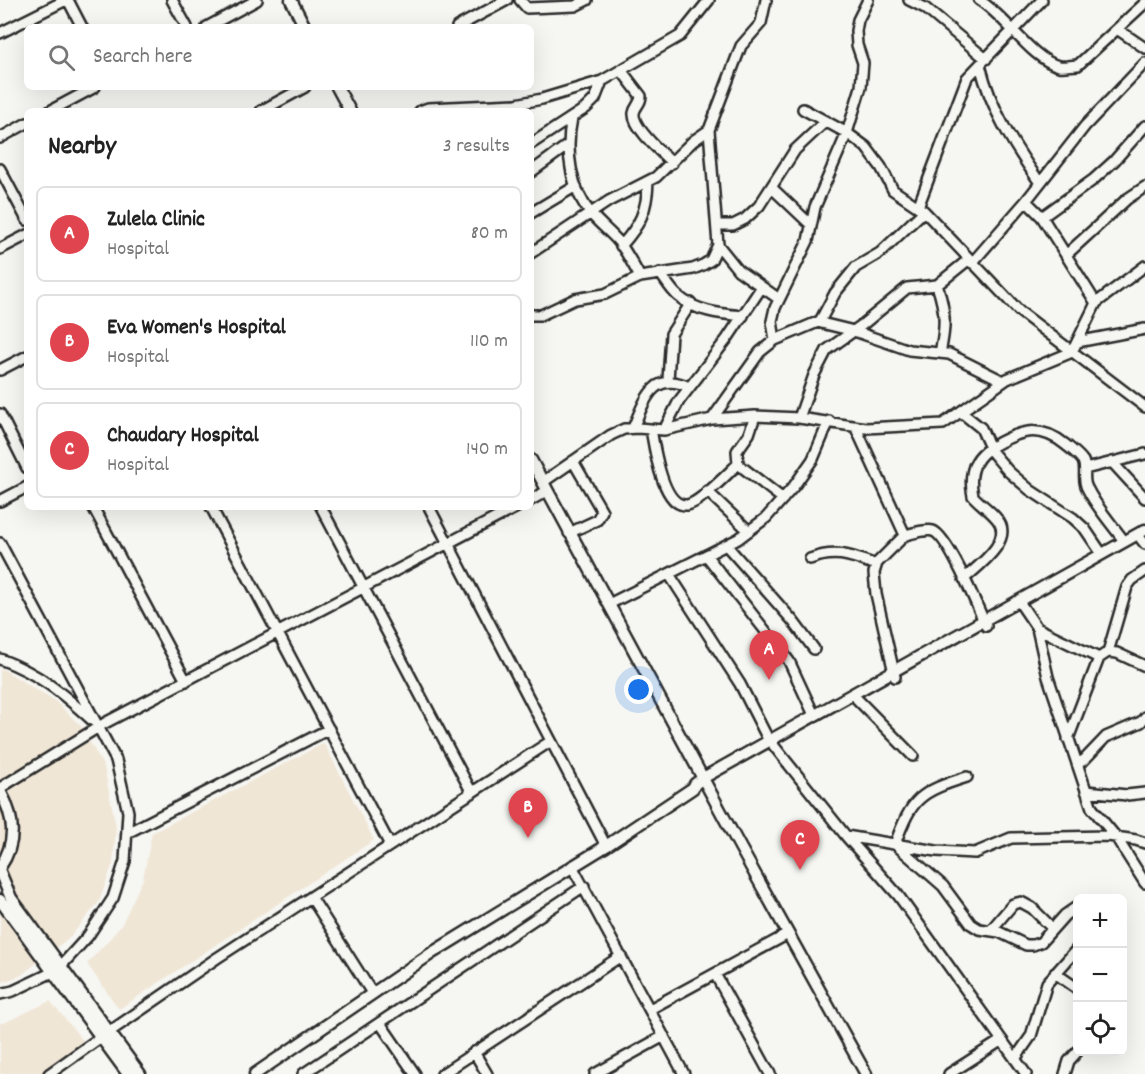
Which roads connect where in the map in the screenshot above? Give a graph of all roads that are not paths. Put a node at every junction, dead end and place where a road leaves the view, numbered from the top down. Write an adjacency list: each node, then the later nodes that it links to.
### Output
1 (67, 0): 15 (street); 22 (street)
2 (172, 0): 16 (street)
3 (257, 0): 17 (street)
4 (291, 0): 18 (street)
5 (507, 0): 19 (street)
6 (520, 0): 7 (street)
7 (587, 0)
8 (710, 0): 26 (street)
9 (766, 0): 41 (street)
10 (868, 0): 42 (street)
11 (909, 0): 24 (street)
12 (980, 0): 20 (street)
13 (1042, 0): 20 (street)
14 (1145, 3): 21 (street)
15 (80, 24)
16 (184, 24)
17 (213, 24)
18 (303, 24)
19 (463, 24)
20 (1014, 29): 21 (street); 24 (street)
21 (1116, 29): 23 (street)
22 (0, 33)
23 (1145, 48)
24 (983, 62): 50 (street); 55 (street)
25 (1145, 63): 50 (street)
26 (621, 70): 27 (street); 46 (street)
27 (602, 81): 31 (street); 37 (street)
28 (89, 90): 32 (street)
29 (300, 90): 33 (street)
30 (341, 90): 34 (street)
31 (515, 107): 35 (street)
32 (56, 108)
33 (266, 108)
34 (349, 108)
35 (428, 108)
36 (803, 109): 38 (street)
37 (572, 118): 44 (street); 45 (street)
38 (826, 121): 42 (street); 52 (street)
39 (24, 125): 43 (street)
40 (1145, 126): 59 (street)
41 (709, 130): 46 (street); 61 (street)
42 (847, 133): 55 (street); 60 (street)
43 (0, 138)
44 (534, 142)
45 (568, 145): 48 (street); 51 (street)
46 (672, 163): 49 (street)
47 (0, 169): 58 (street)
48 (534, 170)
49 (648, 182): 57 (street); 64 (street)
50 (1041, 183): 54 (street)
51 (576, 186): 56 (street); 57 (street)
52 (772, 188): 60 (street); 61 (street)
53 (1145, 188): 67 (street)
54 (1026, 201): 59 (street); 68 (street)
55 (921, 209): 68 (street); 79 (street)
56 (534, 211)
57 (590, 213): 64 (street); 66 (street)
58 (24, 214)
59 (1042, 216): 67 (street)
60 (810, 224): 74 (street)
61 (717, 225): 63 (street)
62 (24, 237): 65 (street)
63 (718, 245): 70 (street); 73 (street)
64 (621, 246): 71 (street)
65 (0, 249)
66 (534, 251)
67 (1066, 255): 76 (street)
68 (970, 261): 72 (street); 84 (street)
69 (1145, 266): 76 (street)
70 (660, 273): 71 (street); 75 (street)
71 (640, 277): 77 (street)
72 (937, 285): 81 (street); 85 (street)
73 (761, 288): 74 (street); 78 (street)
74 (779, 299): 82 (street)
75 (691, 303): 78 (street); 88 (street)
76 (1096, 303): 83 (street)
77 (534, 315)
78 (743, 316): 90 (street)
79 (817, 322): 81 (street); 82 (street)
80 (1145, 329): 83 (street)
81 (854, 330): 85 (street); 95 (street)
82 (775, 340): 96 (street)
83 (1077, 342): 84 (street)
84 (1072, 352): 89 (street); 91 (street)
85 (940, 353): 89 (street)
86 (24, 358): 87 (street)
87 (0, 370)
88 (668, 380): 90 (street); 99 (street)
89 (1003, 381): 92 (street)
90 (689, 387): 101 (street)
91 (1145, 407)
92 (961, 412): 98 (street); 102 (street)
93 (0, 414): 105 (street)
94 (755, 416): 95 (street); 96 (street); 107 (street)
95 (799, 418): 97 (street)
96 (712, 419): 101 (street)
97 (829, 422): 98 (street); 115 (street)
98 (855, 426): 124 (street)
99 (633, 428): 100 (street); 104 (street)
100 (651, 429): 101 (street); 112 (street)
101 (664, 430)
102 (990, 448): 109 (street); 130 (street); 136 (street)
103 (1145, 454): 106 (street)
104 (573, 461): 110 (street); 123 (street)
105 (24, 462)
106 (1112, 462): 109 (street); 114 (street)
107 (738, 464): 112 (street); 115 (street)
108 (534, 466): 110 (street)
109 (1085, 469): 126 (street)
110 (545, 487): 113 (street); 123 (street)
111 (24, 489): 116 (street)
112 (707, 492): 122 (street)
113 (534, 497)
114 (1145, 498)
115 (783, 499): 122 (street)
116 (0, 501)
117 (95, 510): 148 (street)
118 (213, 510): 142 (street)
119 (323, 510): 137 (street)
120 (430, 510): 128 (street)
121 (511, 510): 128 (street)
122 (749, 531): 129 (street)
123 (569, 533): 138 (street)
124 (905, 535): 133 (street); 136 (street)
125 (1144, 538): 126 (street); 139 (street)
126 (1124, 541): 130 (street)
127 (0, 543): 152 (street)
128 (447, 544): 137 (street); 155 (street)
129 (726, 545): 131 (street); 143 (street)
130 (1102, 554): 140 (street)
131 (706, 555): 135 (street); 150 (street)
132 (810, 559): 133 (street)
133 (876, 565): 147 (street)
134 (1145, 571): 144 (street)
135 (669, 574): 138 (street); 156 (street)
136 (964, 579): 140 (street)
137 (363, 588): 142 (street); 163 (street)
138 (609, 604): 160 (street)
139 (1022, 606): 140 (street); 141 (street)
140 (984, 623): 147 (street)
141 (1037, 628): 144 (street); 154 (street)
142 (278, 632): 148 (street); 153 (street)
143 (814, 649)
144 (1104, 655): 146 (street); 154 (street)
145 (0, 659): 152 (street)
146 (1145, 666)
147 (894, 674): 149 (street); 150 (street)
148 (186, 681): 152 (street)
149 (857, 699): 156 (street); 157 (street)
150 (814, 715): 156 (street)
151 (1144, 721): 158 (street)
152 (99, 727): 161 (street); 165 (street)
153 (329, 729): 165 (street); 170 (street)
154 (1068, 739): 158 (street)
155 (551, 741): 163 (street); 171 (street)
156 (772, 743): 160 (street); 166 (street)
157 (913, 756)
158 (1077, 764): 162 (street)
159 (966, 777): 169 (street)
160 (704, 781): 171 (street); 182 (street)
161 (0, 790): 173 (street)
162 (1086, 791): 164 (street); 167 (street)
163 (472, 793): 170 (street)
164 (1145, 793)
165 (127, 833): 185 (street)
166 (846, 836): 169 (street); 195 (street)
167 (1116, 837): 168 (street); 169 (street); 175 (street)
168 (1145, 843)
169 (895, 844): 181 (street)
170 (390, 845): 177 (street)
171 (606, 846): 172 (street)
172 (572, 866): 176 (street); 189 (street)
173 (0, 867)
174 (0, 872): 185 (street)
175 (1145, 883)
176 (584, 886): 184 (street); 192 (street)
177 (311, 897): 189 (street); 193 (street)
178 (0, 900): 185 (street)
179 (1073, 909): 180 (street)
180 (1052, 928): 181 (street); 181 (street)
181 (991, 930)
182 (788, 934): 186 (street); 210 (street)
183 (1073, 953): 187 (street)
184 (621, 956): 191 (street); 196 (street)
185 (57, 969): 190 (street); 193 (street)
186 (715, 974): 191 (street); 209 (street)
187 (1055, 974): 188 (street); 198 (street)
188 (1073, 986)
189 (372, 993): 202 (street)
190 (0, 994)
191 (650, 1009): 194 (street)
192 (380, 1023): 203 (street); 204 (street)
193 (105, 1035): 199 (street); 200 (street); 201 (street)
194 (664, 1036): 207 (street); 208 (street)
195 (1002, 1040): 198 (street); 211 (street)
196 (474, 1052): 205 (street); 206 (street)
197 (1073, 1056): 213 (street)
198 (1015, 1059): 212 (street)
199 (50, 1074)
200 (128, 1074)
201 (140, 1074)
202 (255, 1074)
203 (303, 1074)
204 (415, 1074)
205 (442, 1074)
206 (487, 1074)
207 (595, 1074)
208 (684, 1074)
209 (770, 1074)
210 (866, 1074)
211 (949, 1074)
212 (1026, 1074)
213 (1065, 1074)

